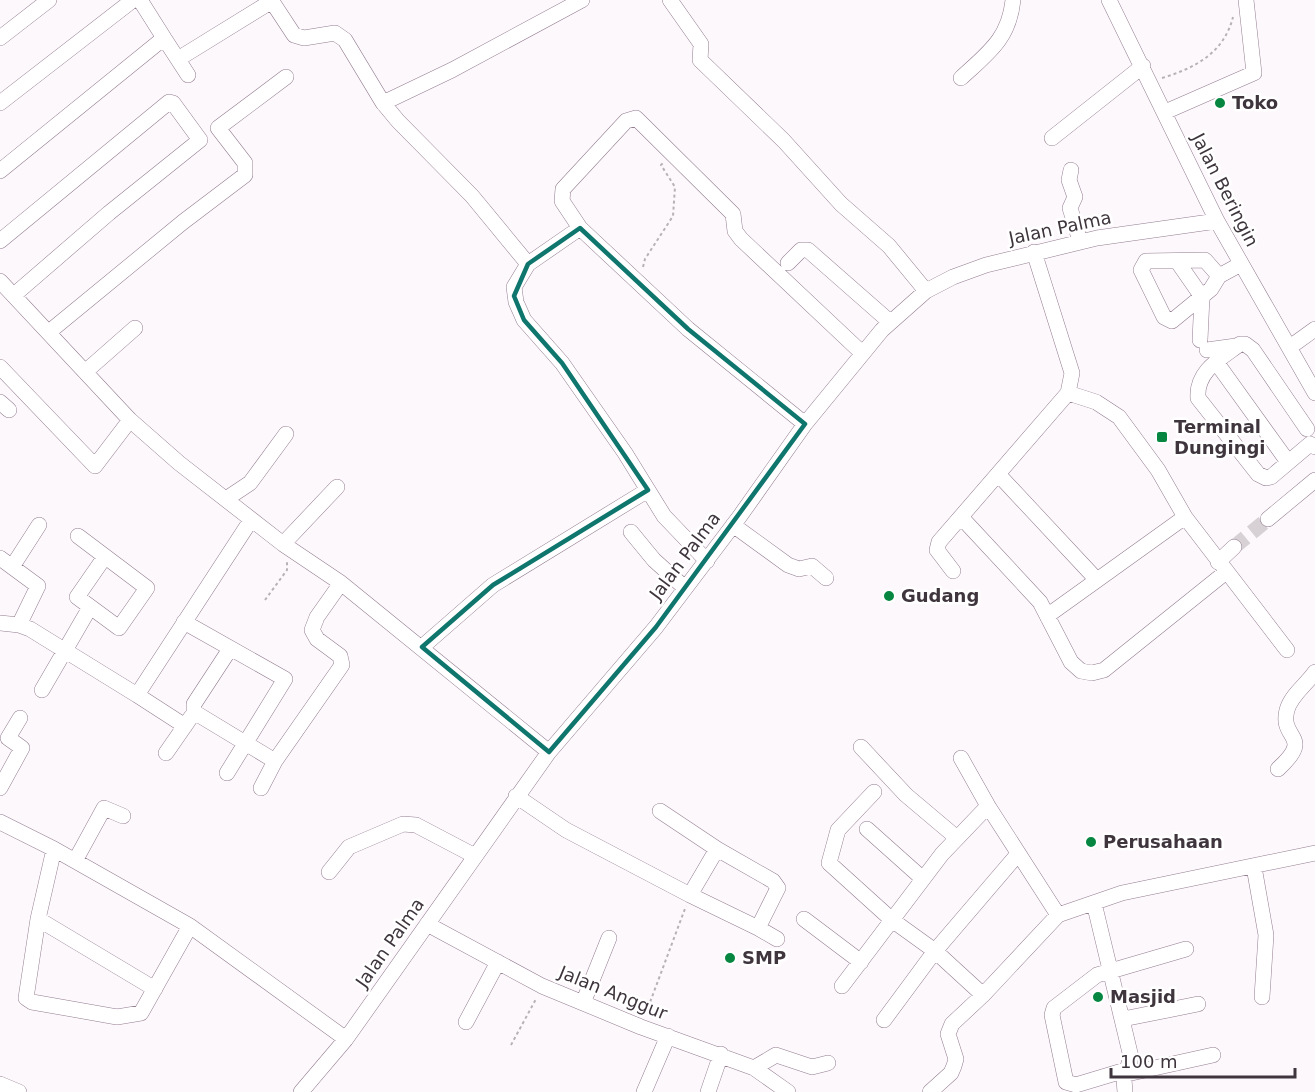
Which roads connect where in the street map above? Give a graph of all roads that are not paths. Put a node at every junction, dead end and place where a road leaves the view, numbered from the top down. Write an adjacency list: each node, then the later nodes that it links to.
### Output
1 (49, 0): 10 (street)
2 (133, 0): 17 (street)
3 (140, 0): 11 (street)
4 (582, 0): 18 (street)
5 (670, 0): 36 (street)
6 (1013, 0): 16 (street)
7 (1109, 0): 13 (street, Jalan Beringin)
8 (1246, 0): 19 (street)
9 (272, 1): 12 (street); 18 (street)
10 (0, 38)
11 (164, 38): 12 (street); 23 (street)
12 (178, 59): 14 (street)
13 (1143, 66): 19 (street, Jalan Beringin); 21 (street)
14 (188, 75)
15 (286, 77): 20 (street)
16 (961, 78)
17 (0, 103)
18 (383, 103): 32 (street)
19 (1165, 112): 25 (street, Jalan Beringin)
20 (218, 128): 22 (street); 42 (street)
21 (1052, 138)
22 (200, 140): 28 (street); 37 (street)
23 (0, 171)
24 (1071, 171): 27 (street)
25 (1217, 221): 27 (street, Jalan Palma); 33 (street, Jalan Beringin)
26 (580, 228): 32 (street); 45 (street); 52 (street)
27 (1080, 241): 29 (street, Jalan Palma)
28 (0, 242)
29 (1034, 252): 36 (street, Jalan Palma); 49 (street)
30 (1177, 261): 34 (street); 38 (street); 38 (street)
31 (788, 263): 39 (street)
32 (528, 264): 60 (street)
33 (1241, 264): 34 (street); 44 (street, Jalan Beringin)
34 (1219, 276): 38 (street)
35 (0, 281): 37 (street)
36 (926, 291): 39 (street, Jalan Palma)
37 (14, 295): 42 (street)
38 (1202, 297): 43 (street)
39 (890, 322): 45 (street, Jalan Palma)
40 (135, 328): 48 (street)
41 (1315, 329): 44 (street)
42 (49, 332): 48 (street)
43 (1237, 346): 46 (street); 53 (street)
44 (1290, 347): 50 (street, Jalan Beringin)
45 (862, 353): 52 (street, Jalan Palma)
46 (1216, 362): 56 (street); 56 (street)
47 (0, 367): 51 (street)
48 (85, 372): 51 (street)
49 (1068, 393): 57 (street); 63 (street)
50 (1315, 393)
51 (130, 420): 61 (street)
52 (805, 424): 67 (street, Jalan Palma)
53 (1307, 429)
54 (286, 434): 61 (street)
55 (1315, 447): 56 (street)
56 (1288, 462)
57 (998, 474): 62 (street); 78 (street)
58 (1315, 480): 64 (street)
59 (337, 487): 70 (street)
60 (648, 490): 73 (street); 86 (street)
61 (226, 499): 65 (street)
62 (961, 517): 76 (street); 82 (street)
63 (1185, 517): 75 (street); 78 (street)
64 (1268, 519)
65 (251, 520): 70 (street); 83 (street)
66 (39, 525): 74 (street)
67 (734, 525): 73 (street, Jalan Palma); 77 (street)
68 (631, 532): 80 (street)
69 (78, 536): 72 (street)
70 (283, 544): 79 (street)
71 (1234, 547): 75 (street)
72 (104, 558): 81 (street); 81 (street)
73 (707, 561): 80 (street, Jalan Palma)
74 (6, 562): 85 (street)
75 (1222, 567): 82 (street); 89 (street)
76 (953, 571)
77 (826, 578)
78 (1097, 580): 82 (street)
79 (341, 583): 86 (street); 101 (street)
80 (685, 588): 98 (street, Jalan Palma)
81 (89, 609): 88 (street)
82 (1047, 616)
83 (184, 622): 87 (street); 92 (street)
84 (0, 623): 85 (street)
85 (19, 625): 88 (street)
86 (422, 647): 98 (street)
87 (230, 649): 93 (street); 96 (street)
88 (66, 650): 91 (street); 92 (street)
89 (1287, 650)
90 (1315, 672): 102 (street)
91 (42, 690)
92 (137, 695): 95 (street)
93 (194, 712): 95 (street); 96 (street)
94 (20, 718): 104 (street)
95 (185, 726): 99 (street)
96 (246, 744): 101 (street); 103 (street)
97 (861, 747): 113 (street)
98 (549, 752): 107 (street, Jalan Palma)
99 (166, 753)
100 (961, 758): 108 (street)
101 (275, 761): 105 (street)
102 (1278, 769)
103 (227, 773)
104 (0, 788)
105 (261, 788)
106 (874, 792): 128 (street)
107 (516, 796): 118 (street, Jalan Palma); 123 (street)
108 (988, 806): 113 (street); 117 (street)
109 (660, 811): 115 (street)
110 (123, 816): 119 (street)
111 (0, 822): 114 (street)
112 (867, 829): 122 (street)
113 (957, 838): 122 (street)
114 (54, 849): 119 (street); 126 (street)
115 (717, 849): 123 (street); 131 (street)
116 (1315, 853): 120 (street)
117 (1018, 854): 125 (street); 135 (street)
118 (474, 856): 121 (street); 129 (street, Jalan Palma)
119 (75, 861): 130 (street)
120 (1254, 867): 124 (street); 142 (street)
121 (329, 872)
122 (923, 879): 128 (street)
123 (690, 895): 131 (street)
124 (1094, 903): 125 (street); 138 (street)
125 (1058, 915): 141 (street)
126 (38, 919): 140 (street); 140 (street)
127 (804, 919): 137 (street)
128 (892, 920): 135 (street); 137 (street)
129 (427, 924): 136 (street, Jalan Anggur); 149 (street, Jalan Palma)
130 (190, 926): 140 (street); 149 (street)
131 (758, 928): 133 (street)
132 (609, 938): 143 (street)
133 (777, 939)
134 (1186, 950): 138 (street)
135 (935, 951): 141 (street); 146 (street)
136 (498, 962): 143 (street, Jalan Anggur); 147 (street)
137 (861, 962): 139 (street)
138 (1108, 970): 145 (street); 154 (street)
139 (843, 986)
140 (155, 989)
141 (983, 995): 161 (street)
142 (1262, 998)
143 (583, 1003): 148 (street, Jalan Anggur)
144 (1198, 1004): 145 (street)
145 (1123, 1019): 154 (street)
146 (884, 1020)
147 (466, 1022)
148 (668, 1036): 150 (street, Jalan Anggur); 158 (street)
149 (346, 1039): 157 (street, Jalan Palma)
150 (721, 1054): 153 (street, Jalan Anggur); 159 (street)
151 (1213, 1055): 154 (street)
152 (828, 1063): 153 (street)
153 (754, 1068): 160 (street, Jalan Anggur)
154 (1128, 1071): 162 (street)
155 (0, 1084): 156 (street)
156 (19, 1092)
157 (301, 1092)
158 (644, 1092)
159 (708, 1092)
160 (787, 1092)
161 (930, 1092)
162 (1125, 1092)

